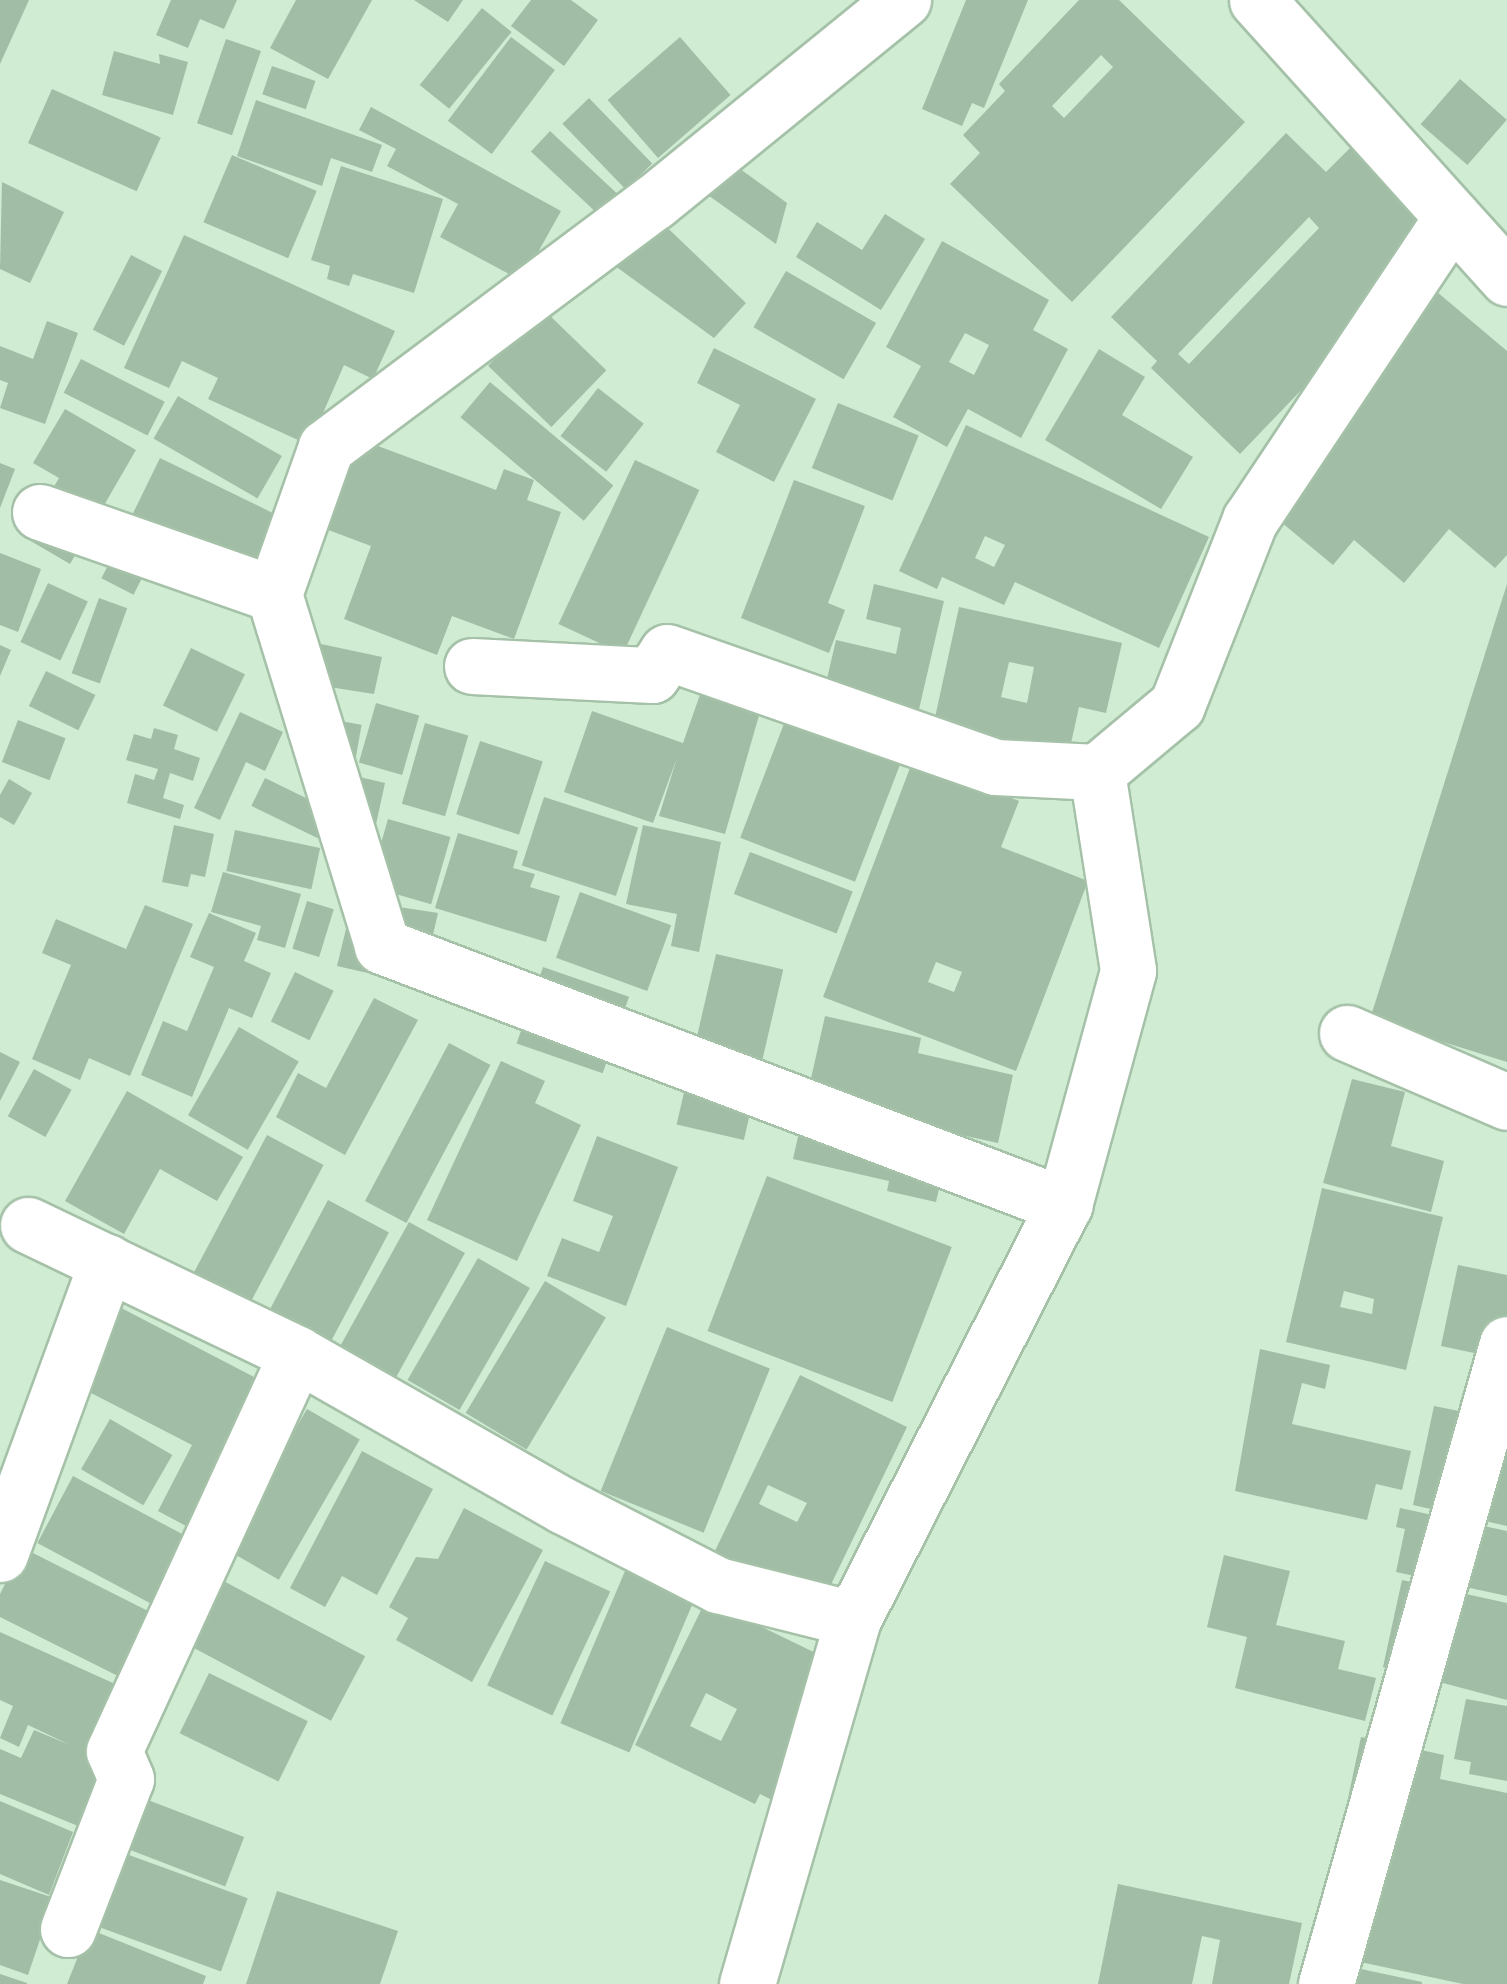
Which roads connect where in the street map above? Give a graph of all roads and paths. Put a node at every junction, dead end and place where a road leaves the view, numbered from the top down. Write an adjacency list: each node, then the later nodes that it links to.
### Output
1 (904, 0): 6 (street)
2 (1257, 0): 3 (street)
3 (1452, 217): 4 (street); 8 (street)
4 (1507, 278)
5 (40, 512): 6 (street)
6 (274, 594): 11 (street)
7 (472, 666): 8 (street)
8 (1097, 772): 11 (street)
9 (1347, 1032): 10 (street)
10 (1507, 1102)
11 (1064, 1205): 17 (street)
12 (28, 1225): 13 (street)
13 (107, 1262): 15 (street); 16 (street)
14 (1507, 1344): 20 (street)
15 (297, 1354): 17 (street); 18 (street)
16 (0, 1554)
17 (853, 1619): 19 (street)
18 (68, 1929)
19 (748, 1984)
20 (1326, 1984)

